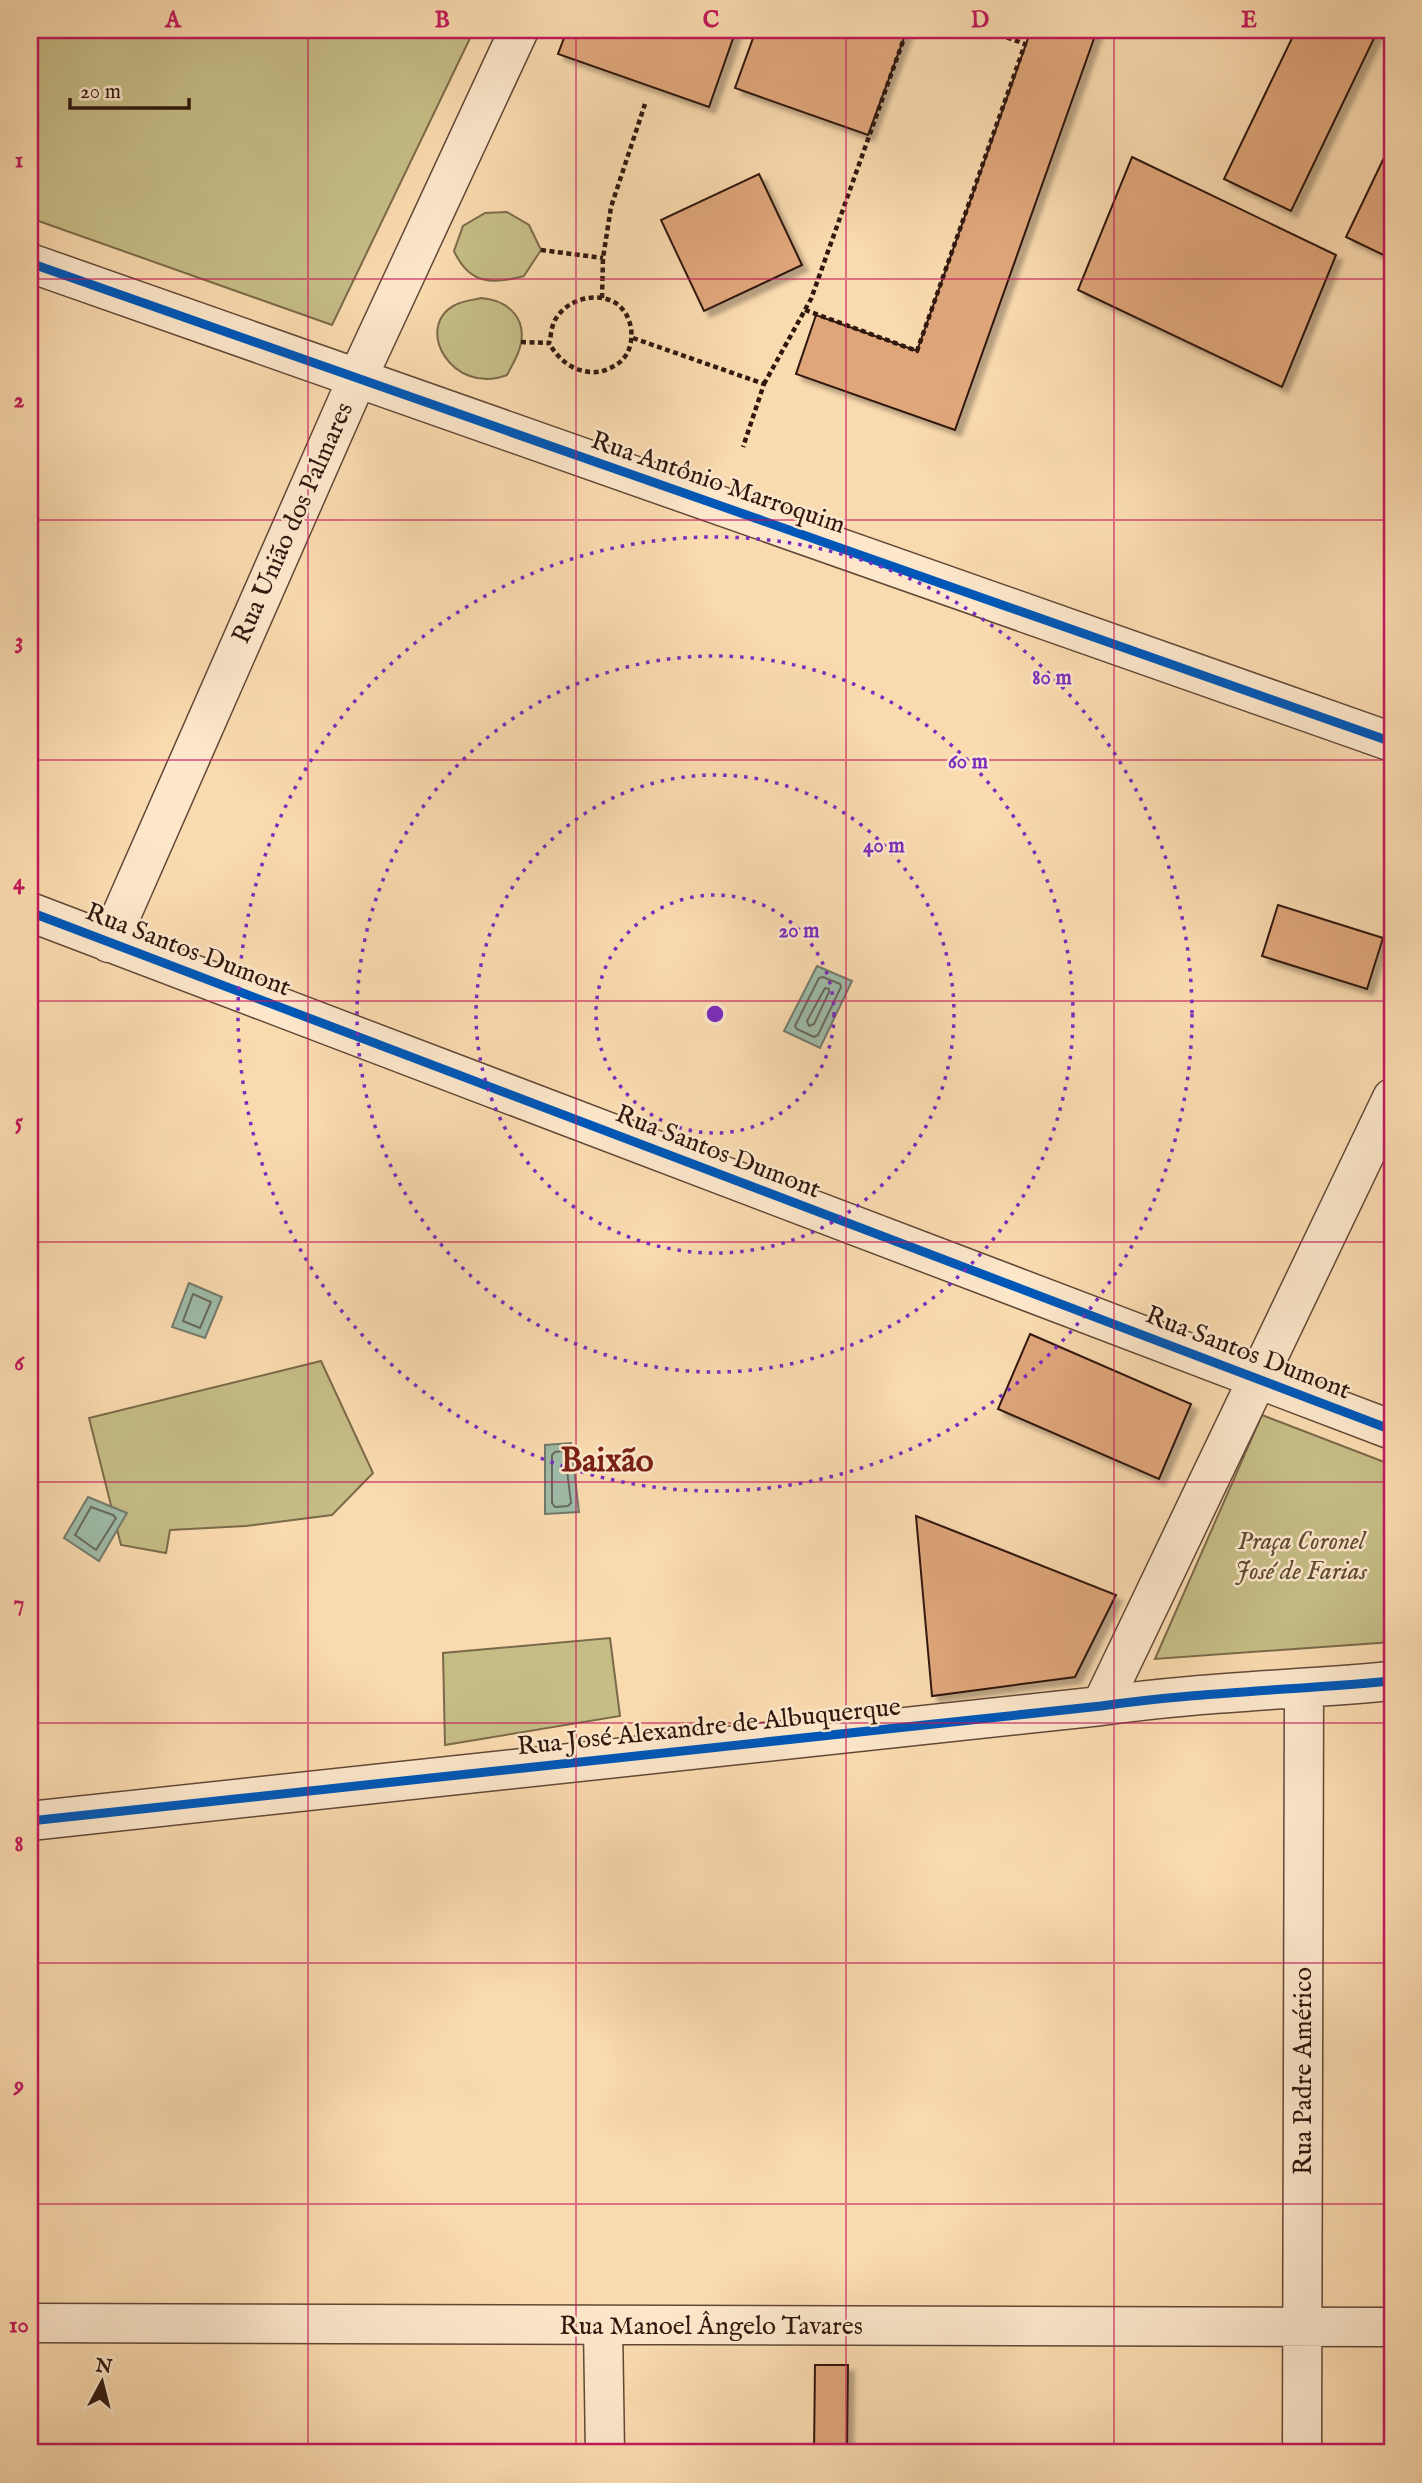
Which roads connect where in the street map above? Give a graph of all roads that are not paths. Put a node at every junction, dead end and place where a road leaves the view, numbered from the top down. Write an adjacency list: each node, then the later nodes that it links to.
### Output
1 (519, 30): 3 (street, Rua União dos Palmares)
2 (30, 263): 3 (street, Rua Antônio Marroquim)
3 (357, 379): 4 (street, Rua Antônio Marroquim); 6 (street, Rua União dos Palmares)
4 (1392, 742)
5 (30, 912): 6 (street, Rua Santos Dumont)
6 (109, 943): 8 (street, Rua Santos Dumont)
7 (1392, 1098): 8 (street)
8 (1256, 1378): 9 (street, Rua Santos Dumont); 12 (street)
9 (1392, 1430)
10 (1392, 1681): 11 (street, Rua José Alexandre de Albuquerque)
11 (1304, 1689): 12 (street, Rua José Alexandre de Albuquerque); 16 (street, Rua Padre Américo)
12 (1101, 1706): 13 (street, Rua José Alexandre de Albuquerque)
13 (30, 1821)
14 (30, 2323): 15 (street, Rua Manoel Ângelo Tavares)
15 (603, 2326): 16 (street, Rua Manoel Ângelo Tavares); 18 (street)
16 (1303, 2327): 17 (street, Rua Manoel Ângelo Tavares); 19 (street, Rua Padre Américo)
17 (1392, 2327)
18 (605, 2453)
19 (1302, 2453)

